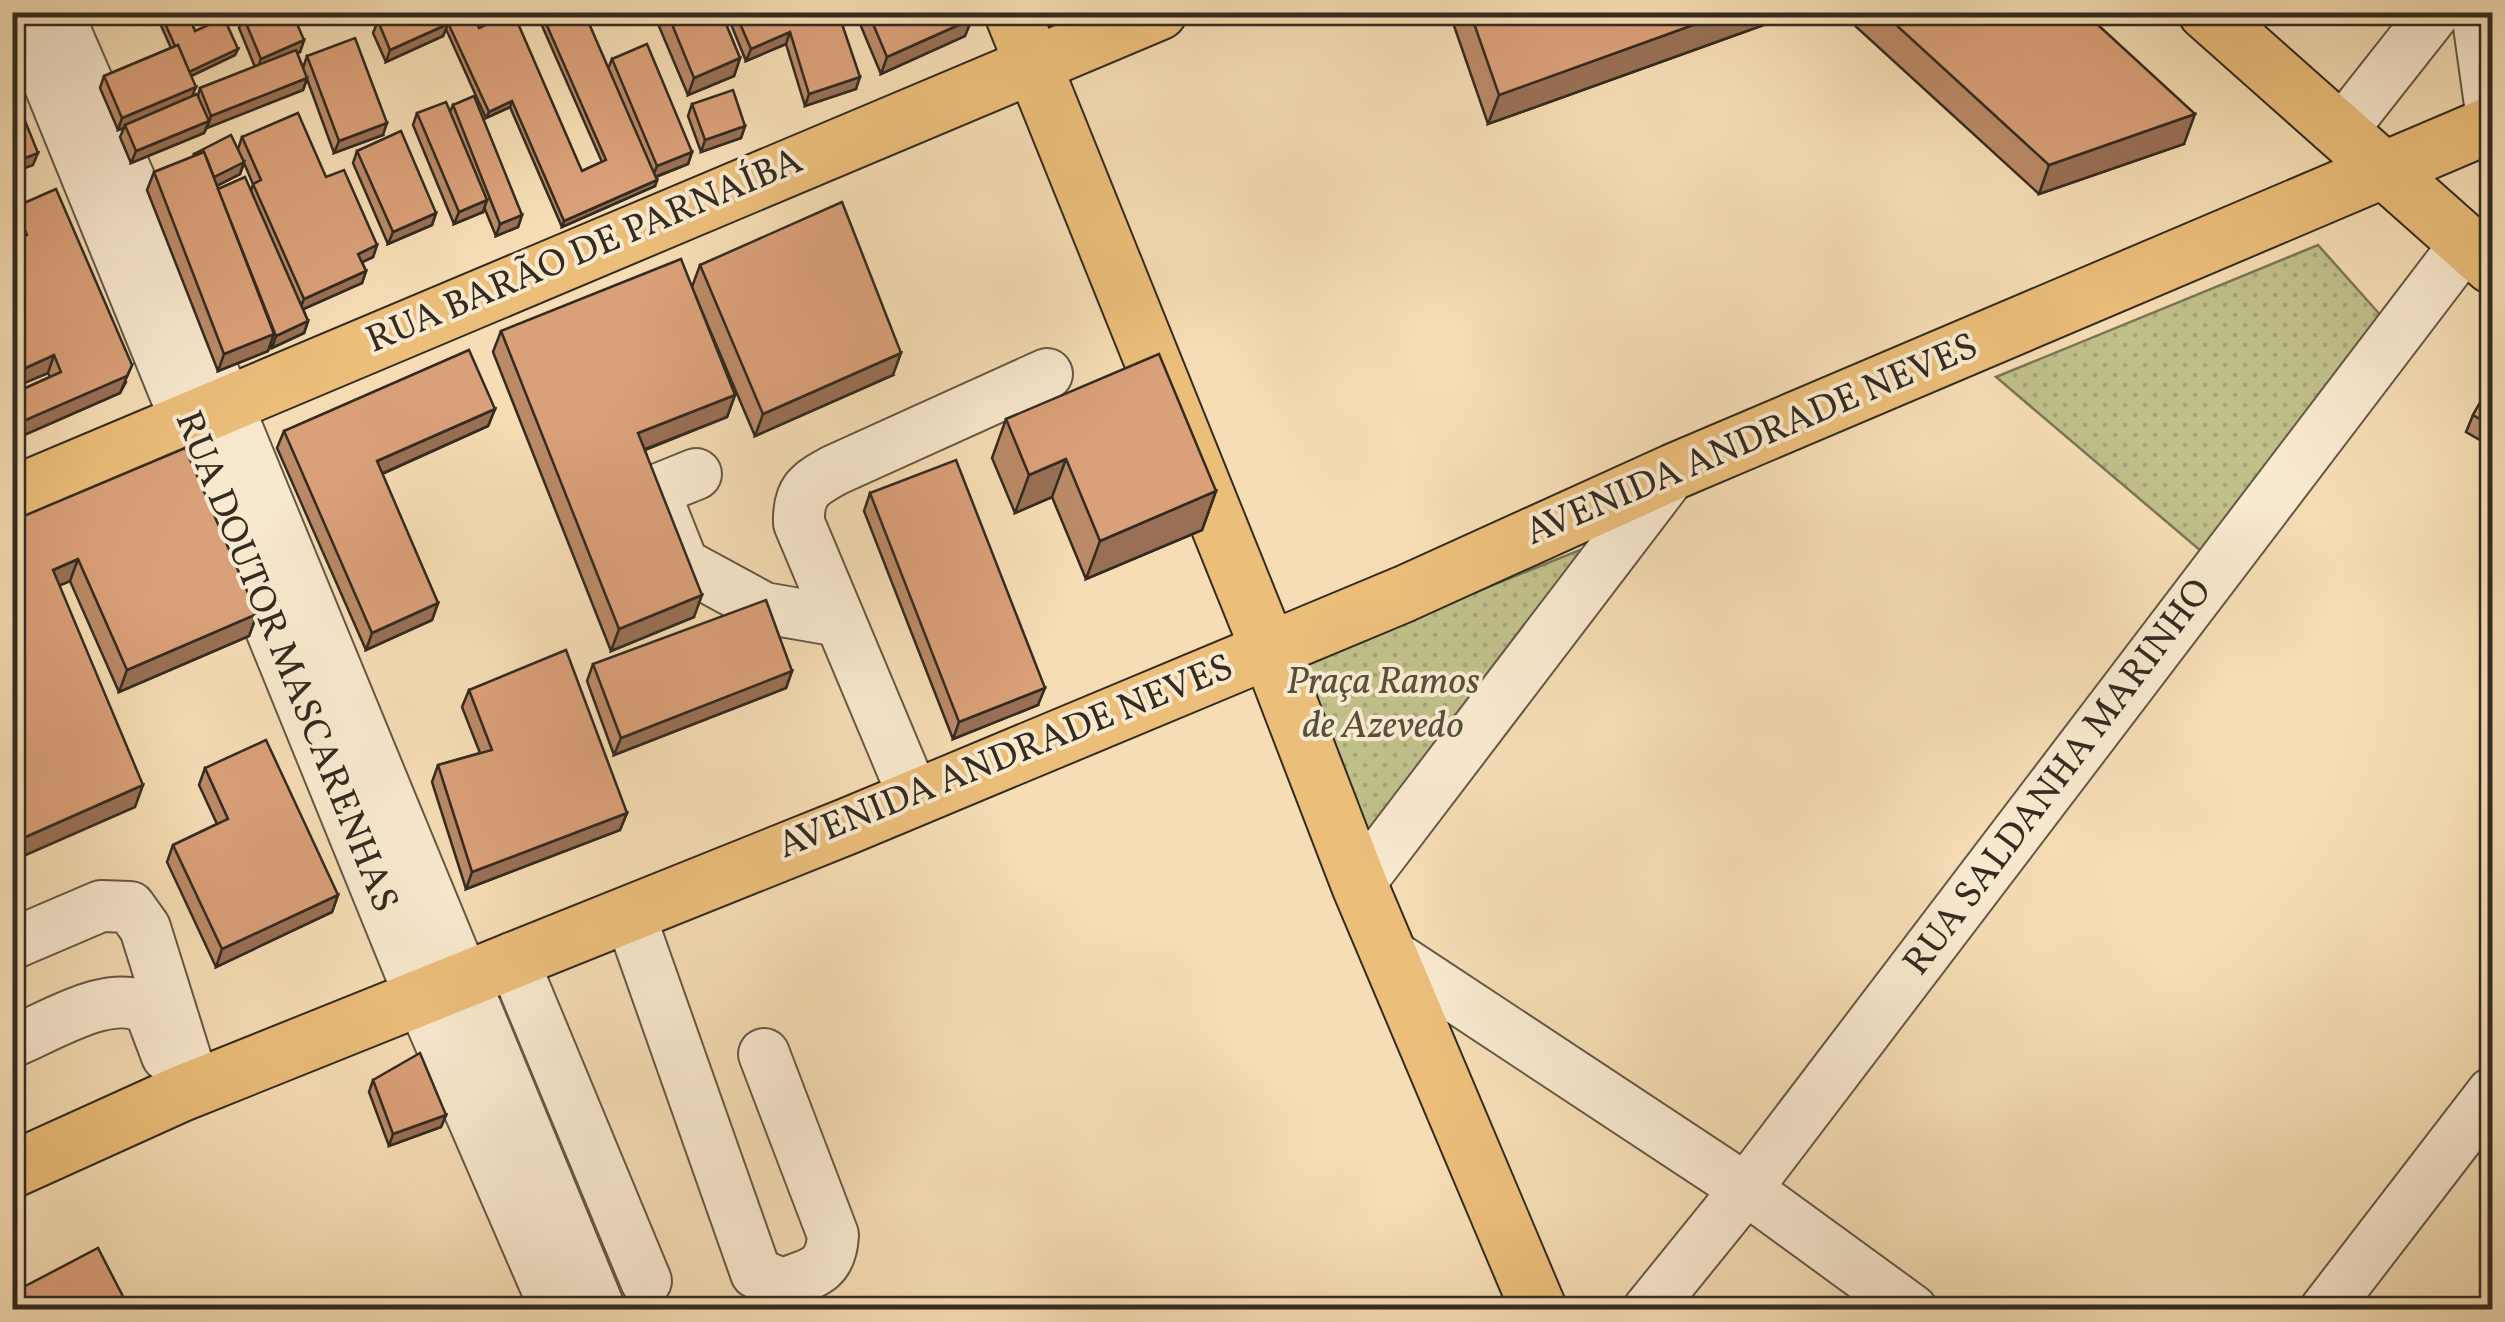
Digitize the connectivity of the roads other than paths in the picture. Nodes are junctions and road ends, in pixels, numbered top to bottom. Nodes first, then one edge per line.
1 (20, 12) edge
2 (57, 12) edge
3 (1012, 12) edge
4 (1159, 12) edge
5 (2206, 12) edge
6 (2435, 12) edge
7 (2477, 12) edge
8 (1032, 62) junction
9 (2492, 122) edge
10 (2342, 130) junction
11 (2387, 170) junction
12 (2479, 254) edge
13 (1048, 374) dead end
14 (207, 412) junction
15 (1672, 472) junction
16 (696, 474) dead end
17 (12, 495) edge
18 (839, 620) junction
19 (1269, 650) junction
20 (914, 796) junction
21 (1358, 884) junction
22 (630, 913) junction
23 (12, 944) edge
24 (1387, 952) junction
25 (512, 958) junction
26 (440, 988) junction
27 (12, 1042) edge
28 (764, 1054) dead end
29 (188, 1091) junction
30 (2492, 1093) edge
31 (12, 1170) edge
32 (1746, 1189) junction
33 (646, 1280) dead end
34 (556, 1310) edge
35 (600, 1310) edge
36 (1539, 1310) edge
37 (1648, 1310) edge
38 (1912, 1310) edge
39 (2325, 1310) edge

1 - 14 street, RUA DOUTOR MASCARENHAS
2 - 14 street
3 - 8 main road
4 - 8 main road, RUA BARÃO DE PARNAÍBA
5 - 10 main road
6 - 10 street
7 - 9 street
8 - 14 main road, RUA BARÃO DE PARNAÍBA
8 - 19 main road
9 - 11 main road, AVENIDA ANDRADE NEVES
10 - 11 main road
11 - 12 main road
11 - 15 main road, AVENIDA ANDRADE NEVES
12 - 32 street, RUA SALDANHA MARINHO
13 - 18 street
14 - 17 main road, RUA BARÃO DE PARNAÍBA
14 - 26 street, RUA DOUTOR MASCARENHAS
15 - 19 main road, AVENIDA ANDRADE NEVES
15 - 21 street
16 - 18 street
18 - 20 street
19 - 20 main road, AVENIDA ANDRADE NEVES
19 - 21 main road
20 - 22 main road, AVENIDA ANDRADE NEVES
21 - 24 main road
22 - 25 main road, AVENIDA ANDRADE NEVES
22 - 28 street
23 - 29 street
24 - 32 street
24 - 36 main road
25 - 26 main road, AVENIDA ANDRADE NEVES
25 - 33 street
26 - 29 main road, AVENIDA ANDRADE NEVES
26 - 34 street, RUA DOUTOR MASCARENHAS
26 - 35 street
27 - 29 street
29 - 31 main road, AVENIDA ANDRADE NEVES
30 - 39 street
32 - 37 street, RUA SALDANHA MARINHO
32 - 38 street

